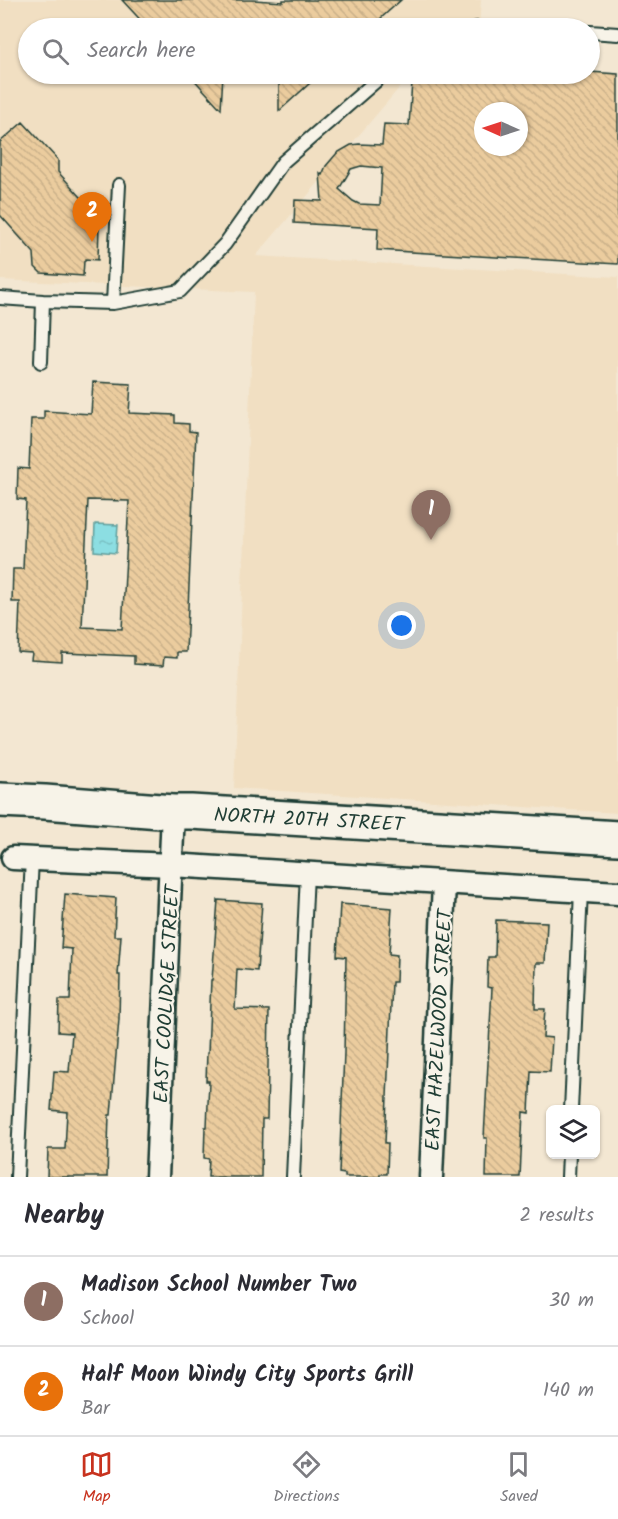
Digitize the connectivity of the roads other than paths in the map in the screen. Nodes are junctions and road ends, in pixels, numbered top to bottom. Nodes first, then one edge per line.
1 (600, 33) edge
2 (618, 34) edge
3 (373, 84) edge
4 (118, 185) dead end
5 (0, 298) edge
6 (43, 301) junction
7 (113, 303) junction
8 (41, 362) dead end
9 (0, 800) edge
10 (174, 812) junction
11 (618, 838) edge
12 (22, 858) joint
13 (171, 865) junction
14 (307, 873) junction
15 (444, 883) junction
16 (581, 891) junction
17 (618, 893) edge
18 (572, 1105) edge
19 (569, 1159) edge
20 (17, 1177) edge
21 (157, 1177) edge
22 (293, 1177) edge
23 (431, 1177) edge
24 (568, 1177) edge

1 - 2 lane
3 - 7 lane
4 - 7 lane
5 - 6 lane
6 - 7 lane
6 - 8 lane
9 - 10 street, NORTH 20TH STREET
10 - 11 street, NORTH 20TH STREET
10 - 13 street, EAST COOLIDGE STREET
12 - 13 street
12 - 20 lane
13 - 14 street
13 - 21 street, EAST COOLIDGE STREET
14 - 15 street
14 - 22 lane
15 - 16 street
15 - 23 street, EAST HAZELWOOD STREET
16 - 17 street
16 - 18 lane
19 - 24 lane

